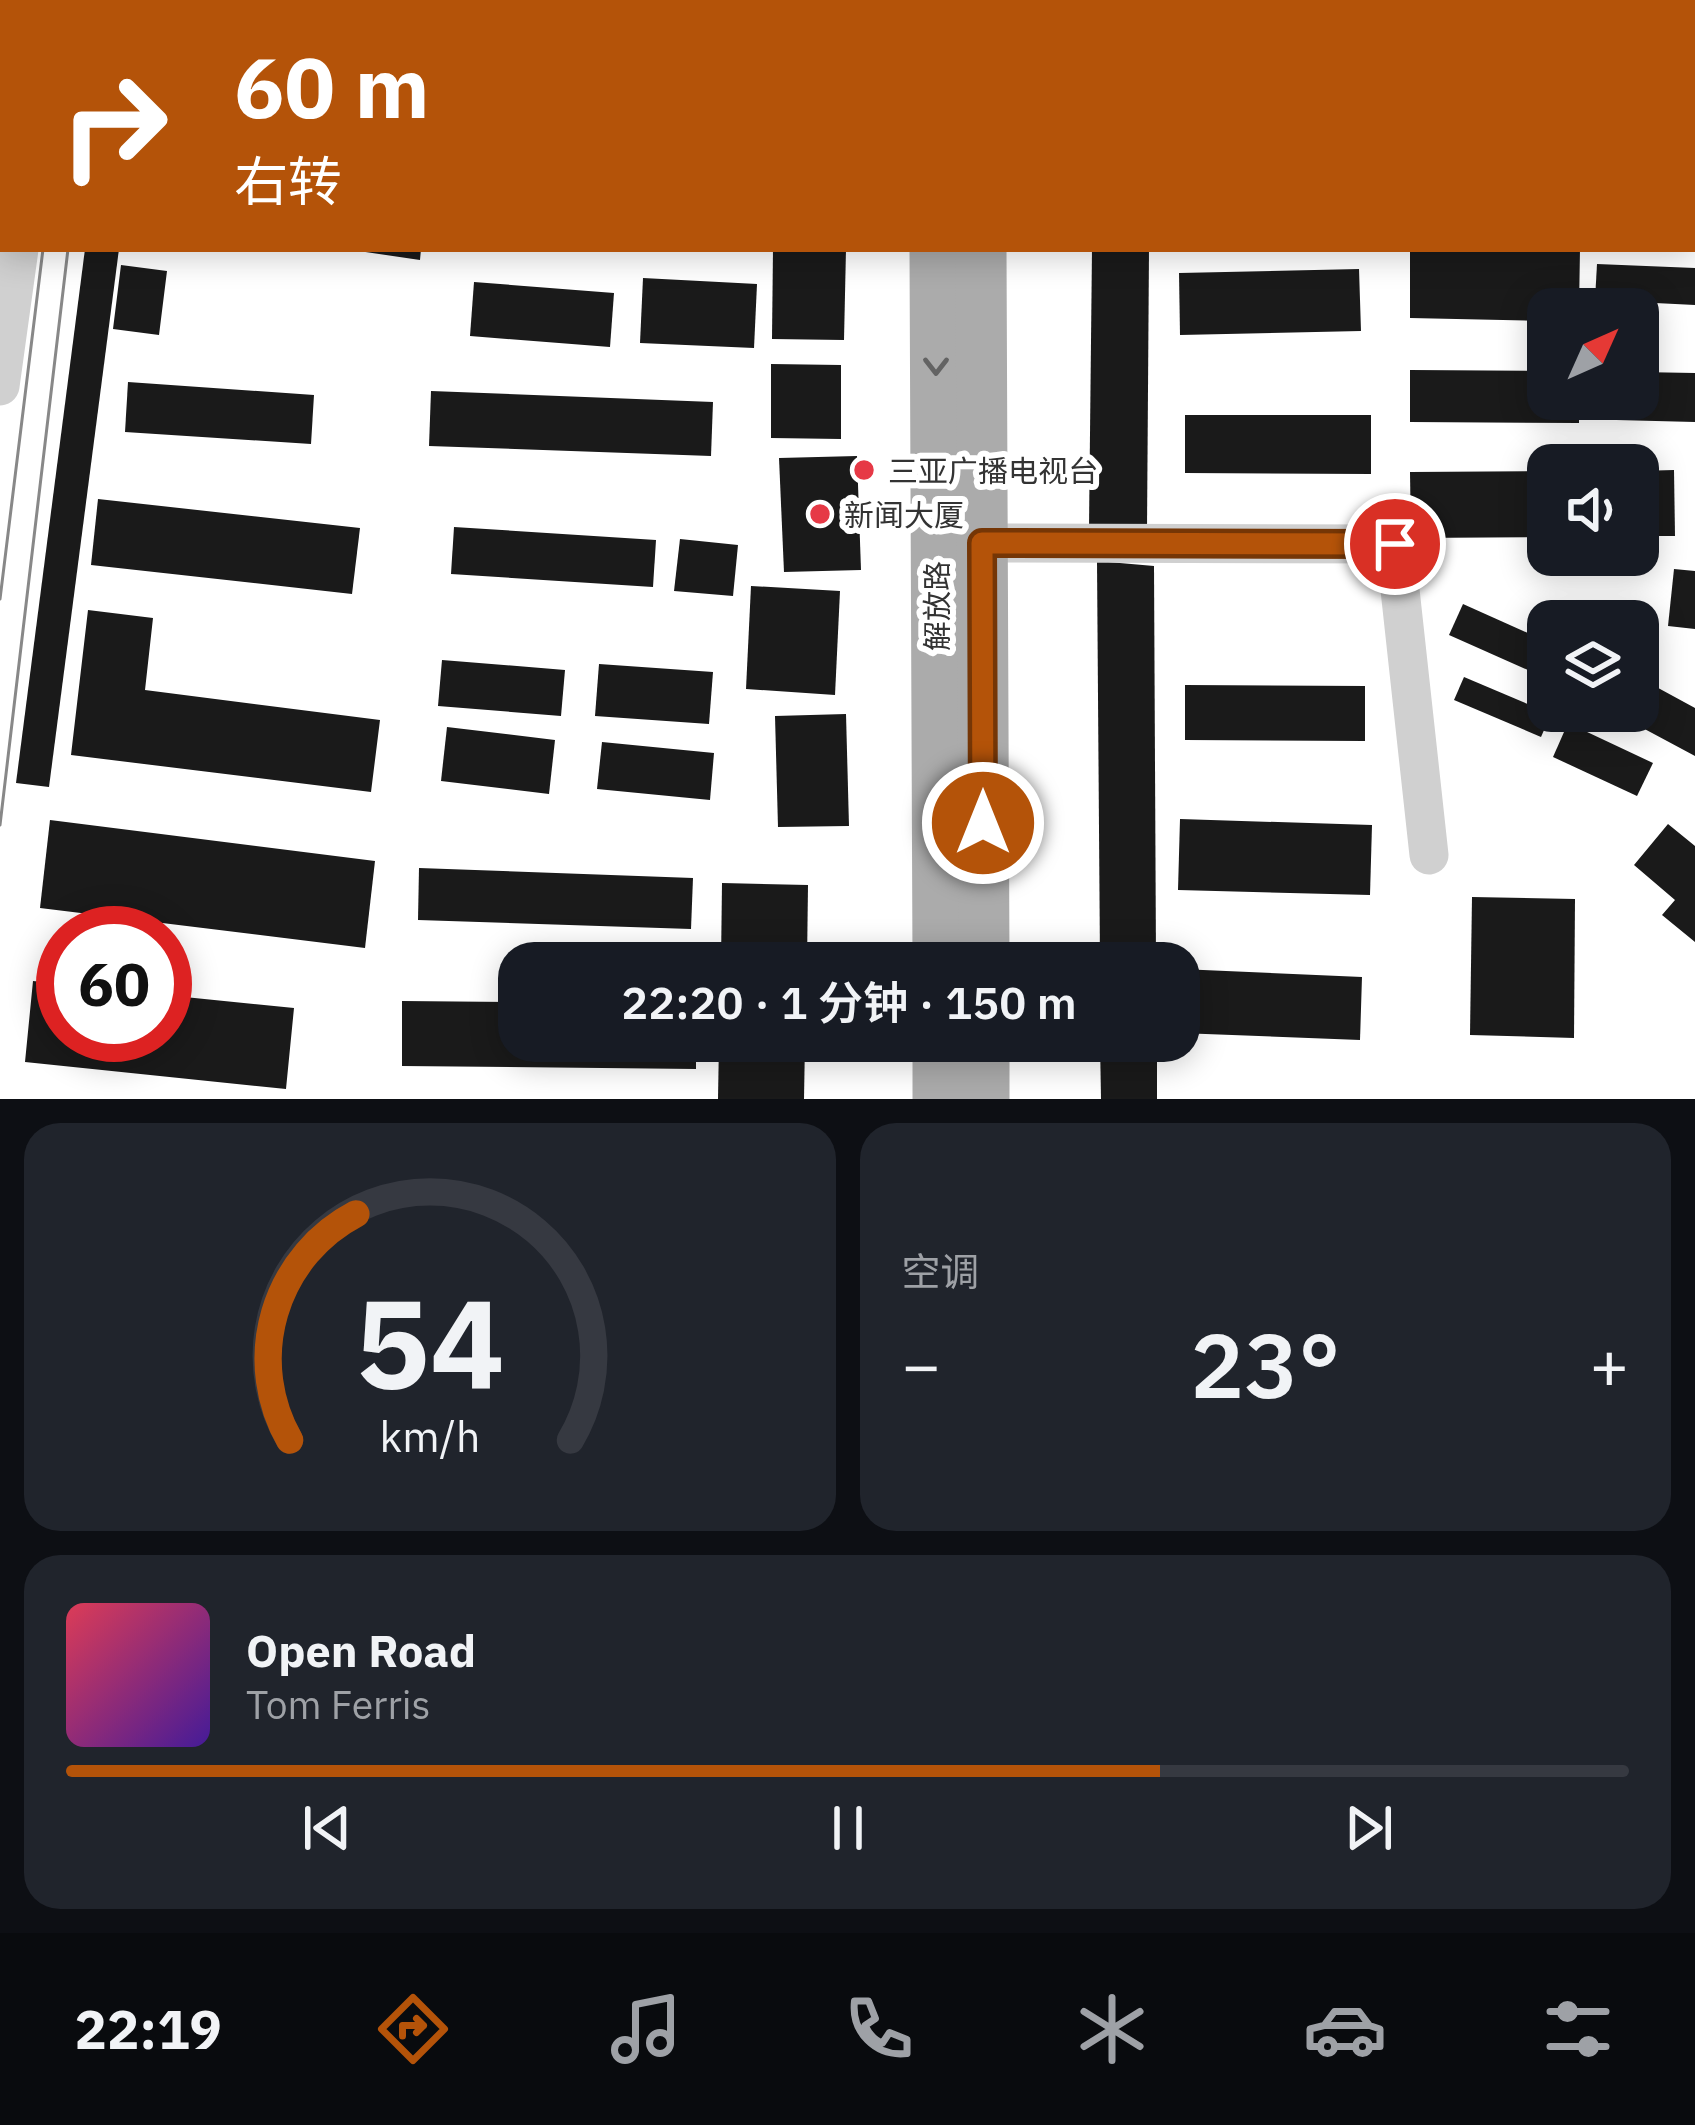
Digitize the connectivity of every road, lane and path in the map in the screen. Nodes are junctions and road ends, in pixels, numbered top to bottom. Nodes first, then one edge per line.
1 (19, 252) edge
2 (935, 252) edge
3 (981, 252) edge
4 (0, 386) edge
5 (982, 543) junction
6 (1430, 855) dead end
7 (938, 942) edge
8 (984, 942) edge
9 (938, 1062) edge
10 (984, 1062) edge
11 (938, 1099) edge
12 (984, 1099) edge

1 - 4 street
2 -> 7 main road, 解放路
3 - 5 main road, 解放路
5 - 6 street
5 - 8 main road, 解放路
9 - 11 main road
10 - 12 main road

